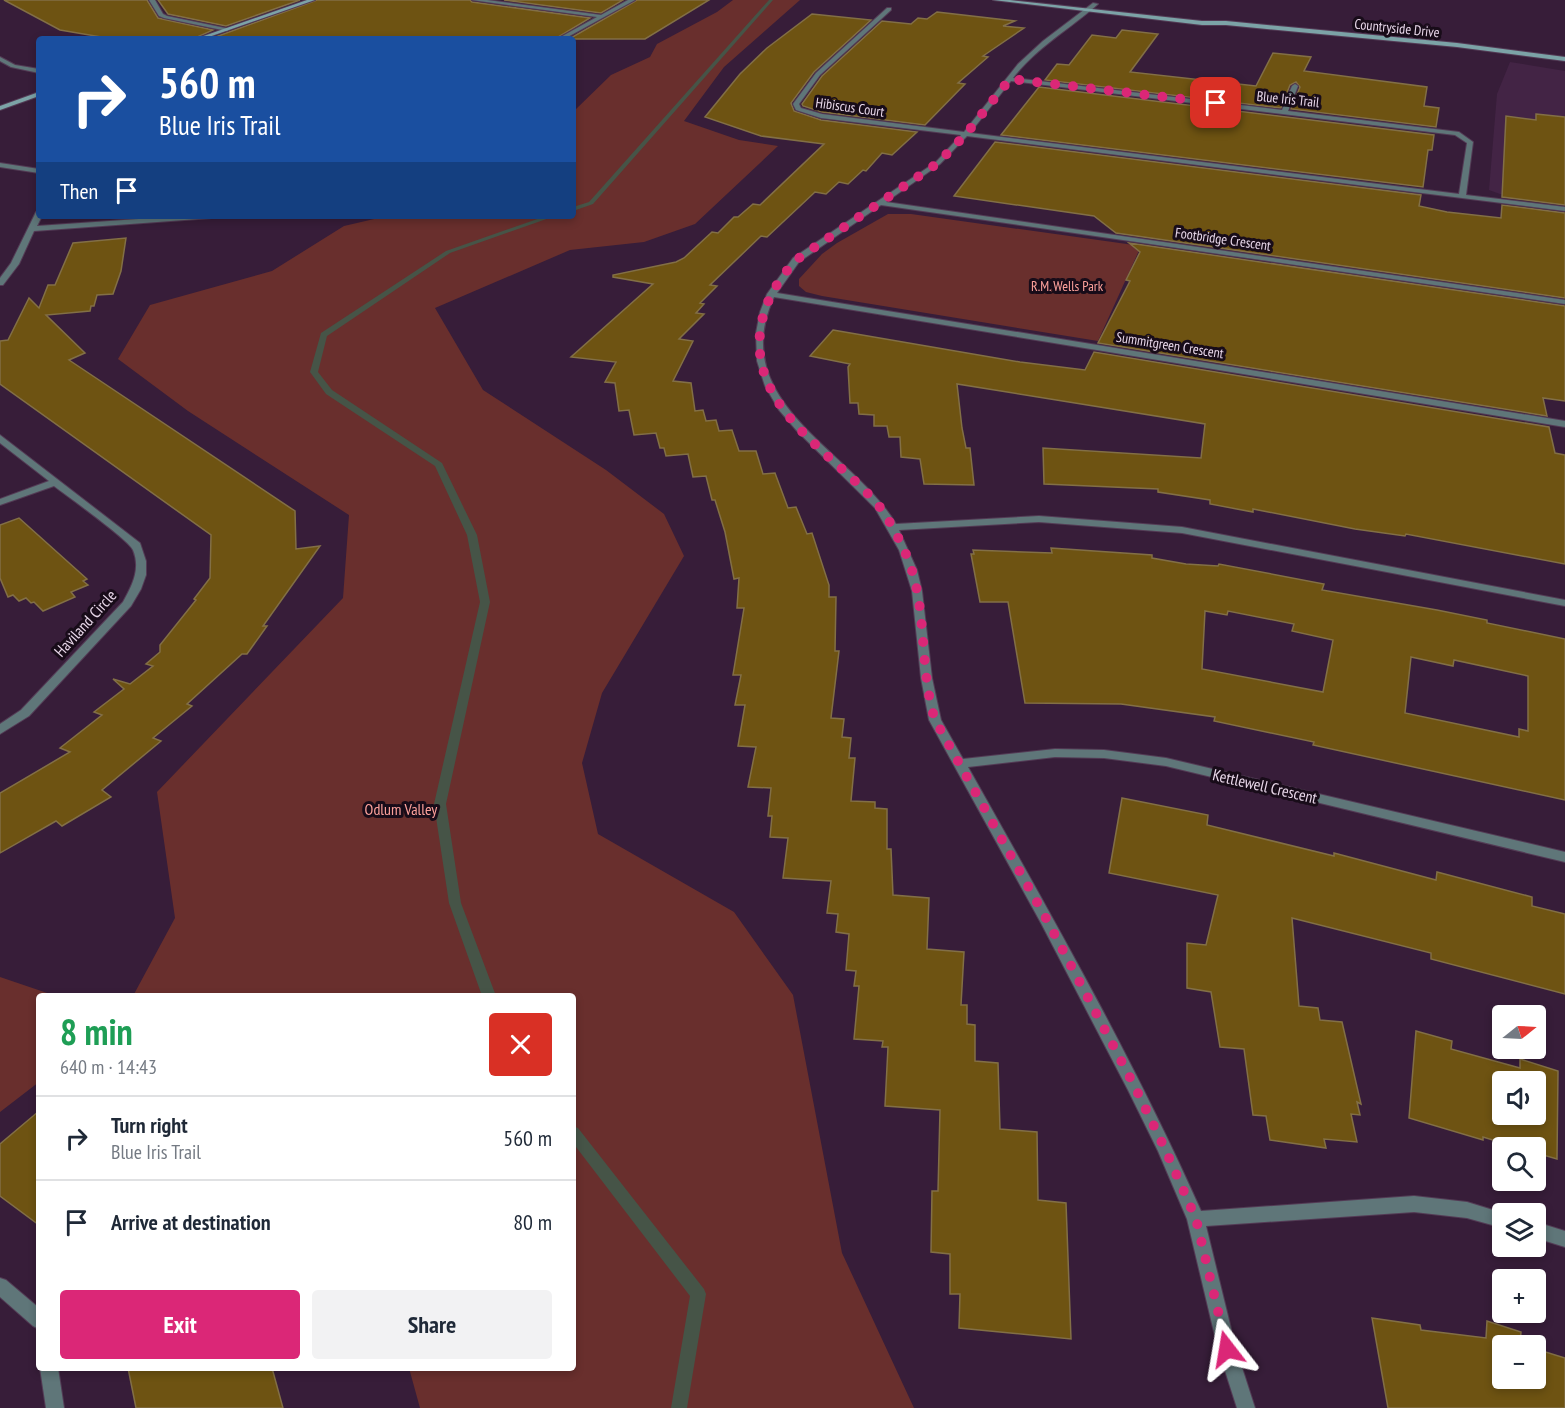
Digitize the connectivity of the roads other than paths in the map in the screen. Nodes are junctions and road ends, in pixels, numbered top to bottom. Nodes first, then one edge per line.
1 (152, 0) edge
2 (312, 0) edge
3 (475, 0) edge
4 (633, 0) edge
5 (996, 0) edge
6 (1057, 0) edge
7 (1095, 4) junction
8 (889, 9) dead end
9 (1087, 11) junction
10 (601, 16) junction
11 (1226, 23) junction
12 (227, 29) junction
13 (207, 36) edge
14 (565, 36) edge
15 (0, 59) edge
16 (1565, 59) edge
17 (36, 70) edge
18 (1010, 79) junction
19 (1295, 86) dead end
20 (36, 95) edge
21 (0, 108) edge
22 (1285, 111) junction
23 (966, 134) junction
24 (0, 165) edge
25 (36, 171) edge
26 (1462, 196) junction
27 (878, 204) junction
28 (1565, 209) edge
29 (37, 219) edge
30 (170, 219) edge
31 (32, 229) junction
32 (0, 283) edge
33 (771, 294) junction
34 (1565, 302) edge
35 (1565, 424) edge
36 (0, 438) edge
37 (55, 482) junction
38 (0, 502) edge
39 (892, 527) junction
40 (1565, 603) edge
41 (0, 730) edge
42 (960, 764) junction
43 (1565, 857) edge
44 (1492, 1217) edge
45 (1196, 1219) junction
46 (1546, 1233) edge
47 (1565, 1239) edge
48 (0, 1286) edge
49 (36, 1317) edge
50 (50, 1371) edge
51 (55, 1408) edge
52 (1246, 1408) edge

1 - 12 street
2 - 12 main road
3 - 10 street
4 - 10 street
5 - 9 main road, Countryside Drive
6 - 7 main road, Countryside Drive
7 - 9 street
7 - 11 main road, Countryside Drive
8 - 23 street, Hibiscus Court
9 - 11 main road, Countryside Drive
9 - 18 street
10 - 14 street
11 - 16 main road, Countryside Drive
12 - 13 main road
15 - 17 street
18 - 22 street, Blue Iris Trail
18 - 23 street
19 - 22 street
20 - 21 main road
22 - 26 street, Blue Iris Trail
23 - 26 street
23 - 27 street
24 - 25 street
26 - 28 street
27 - 33 street
27 - 34 street, Footbridge Crescent
29 - 31 street
30 - 31 street
31 - 32 street
33 - 35 street, Summitgreen Crescent
33 - 39 street
36 - 37 street, Haviland Circle
37 - 38 street
37 - 41 street, Haviland Circle
39 - 40 street
39 - 42 street
42 - 43 street, Kettlewell Crescent
42 - 45 street
44 - 45 street
45 - 52 street
46 - 47 street
48 - 49 street
50 - 51 street

